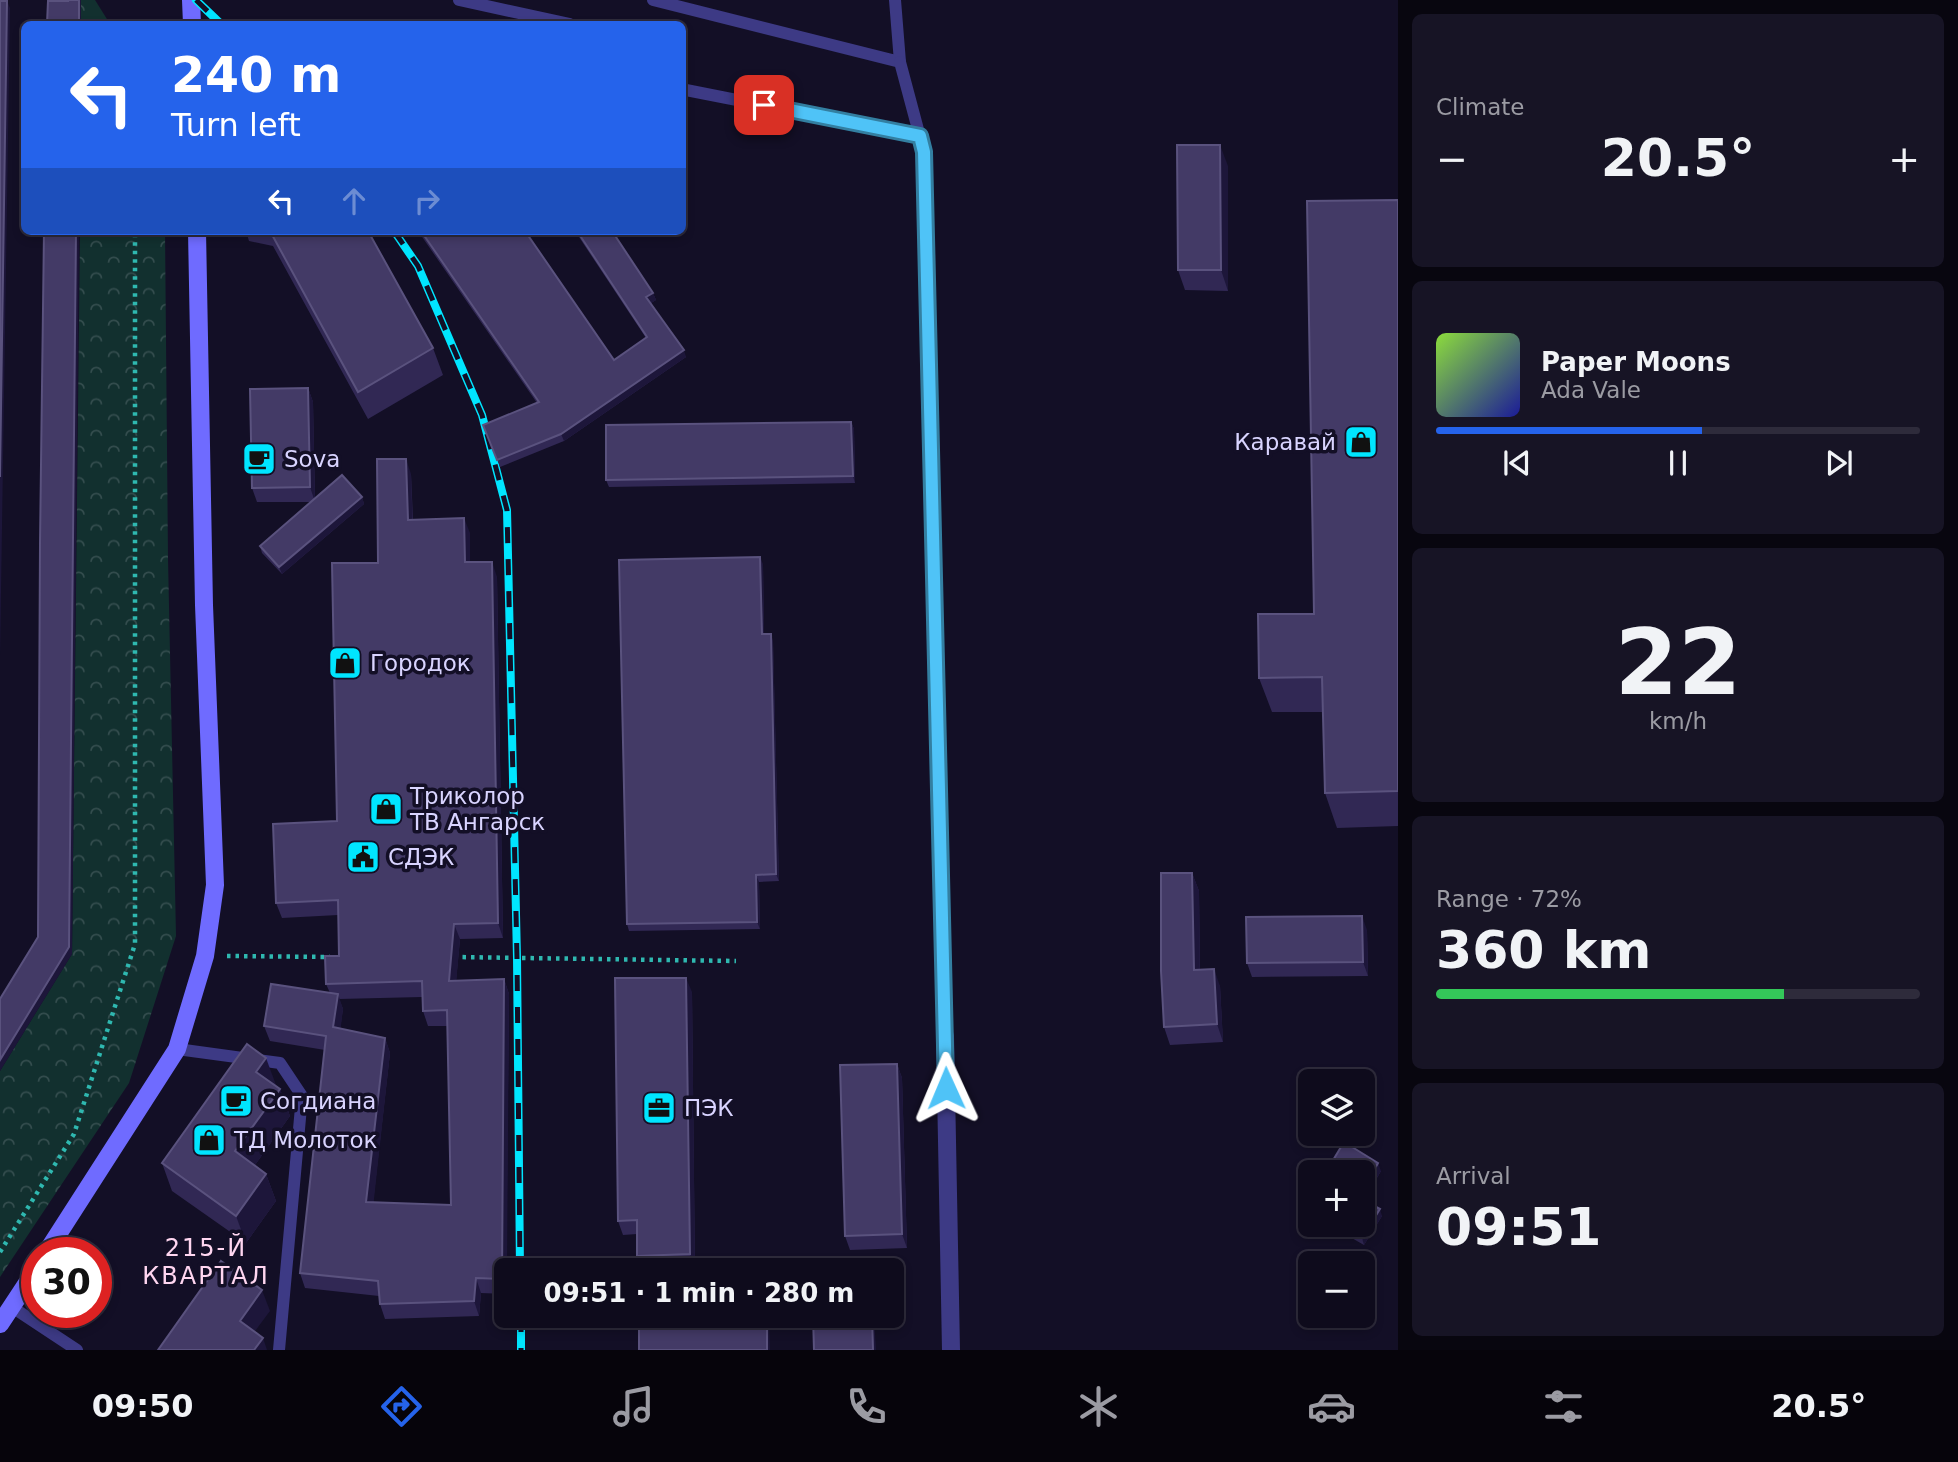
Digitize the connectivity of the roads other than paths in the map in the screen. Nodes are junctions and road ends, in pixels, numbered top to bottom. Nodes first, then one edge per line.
1 (191, 0) edge
2 (459, 0) edge
3 (653, 0) edge
4 (895, 0) edge
5 (705, 6) edge
6 (192, 21) edge
7 (556, 21) edge
8 (900, 62) junction
9 (686, 90) edge
10 (920, 136) junction
11 (197, 235) edge
12 (945, 1036) joint
13 (177, 1049) junction
14 (56, 1237) edge
15 (21, 1293) edge
16 (12, 1307) junction
17 (0, 1324) edge
18 (77, 1350) edge
19 (279, 1350) edge
20 (951, 1350) edge

1 - 6 street
2 - 7 lane
3 - 5 lane
4 - 8 lane
5 - 8 lane
8 - 10 lane
9 - 10 lane
10 - 12 lane
11 - 13 street
12 - 20 street
13 - 14 street
13 - 19 lane
15 - 16 street
16 - 17 street
16 - 18 lane

